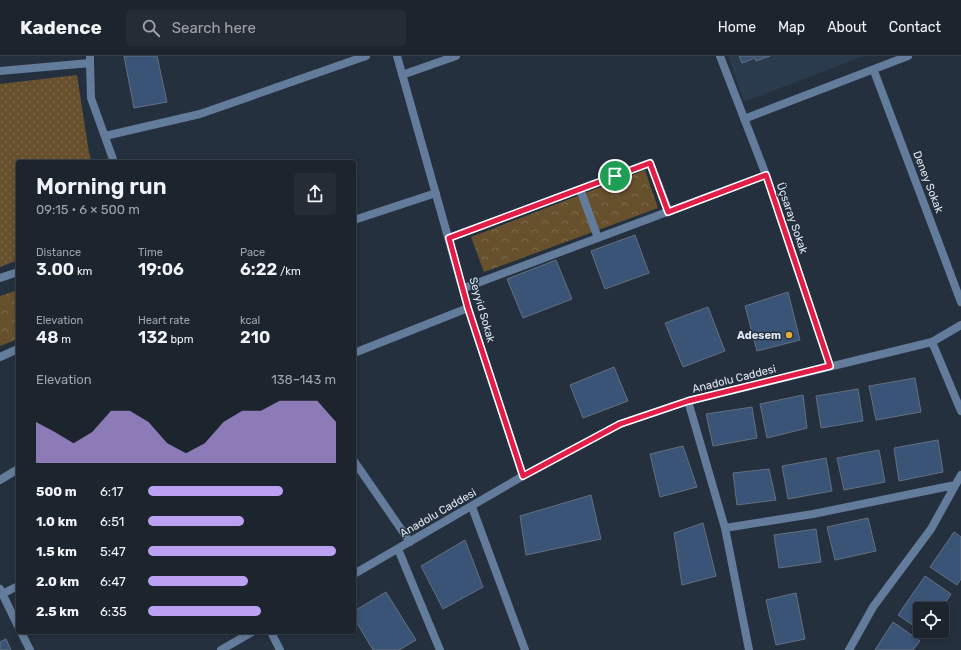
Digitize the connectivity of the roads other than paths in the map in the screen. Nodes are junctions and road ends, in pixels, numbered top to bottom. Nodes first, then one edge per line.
1 (366, 56) edge
2 (397, 56) edge
3 (456, 56) edge
4 (720, 56) edge
5 (908, 56) edge
6 (90, 59) edge
7 (0, 71) edge
8 (874, 71) junction
9 (402, 75) junction
10 (744, 119) junction
11 (105, 136) junction
12 (113, 160) edge
13 (766, 175) junction
14 (580, 189) junction
15 (436, 193) junction
16 (668, 212) junction
17 (356, 219) edge
18 (449, 238) junction
19 (598, 238) junction
20 (16, 273) edge
21 (0, 278) edge
22 (464, 288) junction
23 (961, 302) edge
24 (468, 308) junction
25 (961, 325) edge
26 (932, 342) junction
27 (16, 350) edge
28 (356, 352) edge
29 (0, 357) edge
30 (830, 366) junction
31 (688, 401) junction
32 (961, 411) edge
33 (356, 464) edge
34 (16, 470) edge
35 (961, 475) edge
36 (523, 476) junction
37 (0, 480) edge
38 (955, 485) junction
39 (472, 507) junction
40 (724, 528) junction
41 (410, 542) junction
42 (398, 549) junction
43 (356, 573) edge
44 (16, 587) edge
45 (1, 591) edge
46 (16, 622) edge
47 (22, 634) edge
48 (249, 634) edge
49 (272, 634) edge
50 (30, 650) edge
51 (221, 650) edge
52 (280, 650) edge
53 (440, 650) edge
54 (525, 650) edge
55 (749, 650) edge
56 (849, 650) edge

1 - 11 street
2 - 9 street, Seyyid Sokak
3 - 9 street
4 - 10 street, Üçsaray Sokak
5 - 8 street
6 - 7 street
6 - 11 street
8 - 10 street
8 - 23 street, Deney Sokak
9 - 15 street, Seyyid Sokak
10 - 13 street, Üçsaray Sokak
11 - 12 street
13 - 16 street
13 - 30 street, Üçsaray Sokak
14 - 16 street
14 - 18 street
14 - 19 street
15 - 17 street
15 - 18 street, Seyyid Sokak
16 - 19 street
18 - 22 street, Seyyid Sokak
19 - 22 street
20 - 21 street
22 - 24 street, Seyyid Sokak
24 - 28 street
24 - 36 street, Seyyid Sokak
25 - 26 street, Anadolu Caddesi
26 - 30 street, Anadolu Caddesi
26 - 32 street
27 - 29 street
30 - 31 street, Anadolu Caddesi
31 - 36 street, Anadolu Caddesi
31 - 40 street
33 - 41 street
34 - 37 street
35 - 38 street
36 - 39 street, Anadolu Caddesi
38 - 40 street
38 - 56 street
39 - 41 street, Anadolu Caddesi
39 - 54 street
40 - 55 street
41 - 42 street, Anadolu Caddesi
42 - 43 street, Anadolu Caddesi
42 - 53 street
44 - 45 street
45 - 46 street
47 - 50 street
48 - 51 street
49 - 52 street

